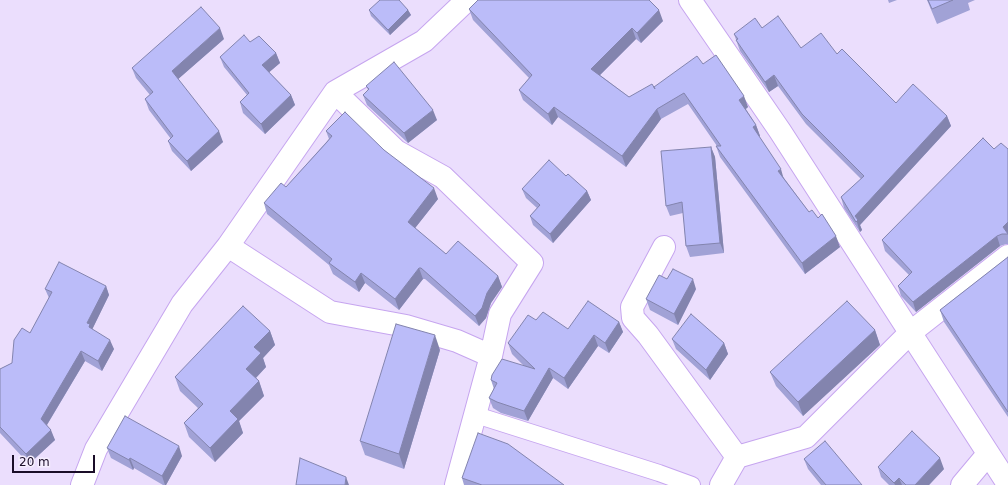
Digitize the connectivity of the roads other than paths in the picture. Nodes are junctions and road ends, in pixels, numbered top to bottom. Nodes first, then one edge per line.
1 (467, 0) edge
2 (690, 0) edge
3 (335, 92) junction
4 (228, 246) junction
5 (664, 247) dead end
6 (1008, 256) edge
7 (911, 332) junction
8 (491, 356) junction
9 (476, 415) junction
10 (988, 454) junction
11 (737, 457) junction
12 (1008, 484) edge
13 (82, 485) edge
14 (456, 485) edge
15 (692, 485) edge
16 (721, 485) edge
17 (962, 485) edge

1 - 3 street
2 - 7 street
3 - 4 street
3 - 8 street
4 - 8 street
4 - 13 street
5 - 11 street
6 - 7 street
7 - 10 street
7 - 11 street
8 - 9 street
9 - 14 street
9 - 15 lane
10 - 12 street
10 - 17 street
11 - 16 street

